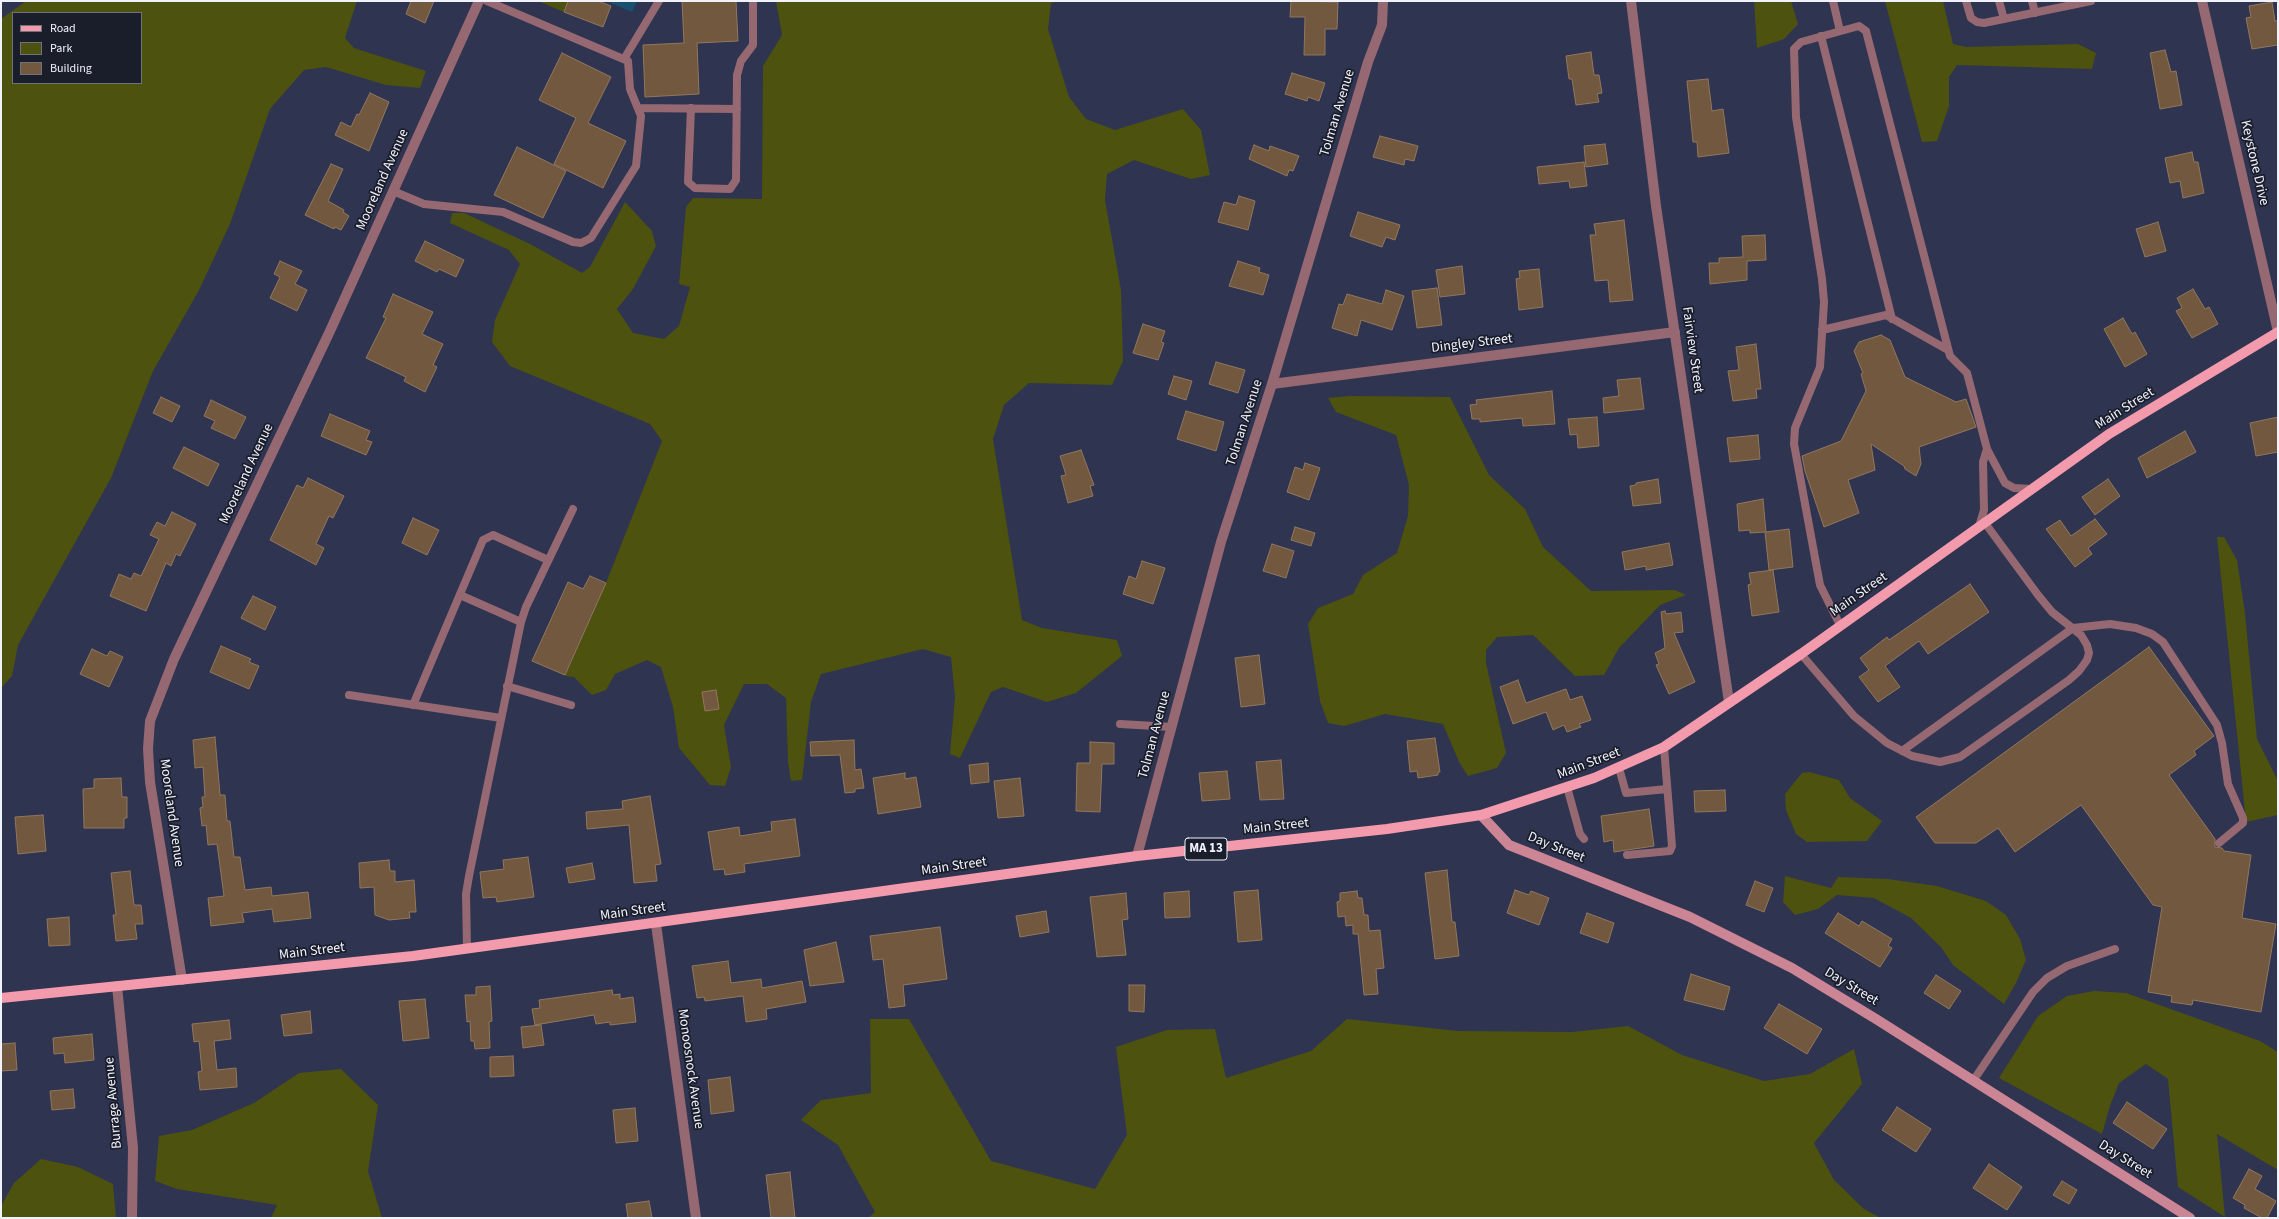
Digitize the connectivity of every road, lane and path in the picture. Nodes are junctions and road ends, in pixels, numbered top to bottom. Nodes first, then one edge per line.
1 (479, 1) edge
2 (487, 1) edge
3 (659, 1) edge
4 (753, 1) edge
5 (1383, 1) edge
6 (1631, 1) edge
7 (1833, 1) edge
8 (1966, 1) edge
9 (1999, 1) edge
10 (2032, 1) edge
11 (2091, 1) edge
12 (2202, 1) edge
13 (2035, 13) junction
14 (2004, 19) junction
15 (1840, 31) junction
16 (1821, 36) junction
17 (624, 59) junction
18 (638, 108) junction
19 (691, 108) junction
20 (737, 109) junction
21 (393, 191) junction
22 (1892, 319) junction
23 (1822, 330) junction
24 (1675, 332) junction
25 (2278, 332) edge
26 (1948, 350) junction
27 (1272, 384) junction
28 (1987, 449) junction
29 (2034, 489) junction
30 (573, 509) dead end
31 (1982, 525) junction
32 (548, 560) junction
33 (460, 595) junction
34 (520, 622) junction
35 (1840, 625) junction
36 (2074, 628) junction
37 (1801, 654) junction
38 (507, 686) junction
39 (350, 695) dead end
40 (1730, 702) junction
41 (413, 705) junction
42 (571, 705) dead end
43 (501, 718) junction
44 (1120, 724) dead end
45 (1172, 727) junction
46 (1664, 747) junction
47 (1902, 751) junction
48 (1619, 768) junction
49 (1567, 787) junction
50 (1667, 789) junction
51 (1481, 815) junction
52 (1584, 839) dead end
53 (2219, 843) dead end
54 (1626, 855) dead end
55 (1137, 856) junction
56 (656, 924) junction
57 (467, 948) junction
58 (2115, 949) dead end
59 (182, 980) junction
60 (117, 986) junction
61 (1, 998) edge
62 (1973, 1081) junction
63 (132, 1218) edge
64 (696, 1218) edge
65 (2190, 1218) edge

1 - 21 street, Mooreland Avenue
2 - 17 lane
3 - 17 lane
4 - 20 lane
5 - 27 street, Tolman Avenue
6 - 24 street, Fairview Street
7 - 15 lane
8 - 14 lane
9 - 14 lane
10 - 13 lane
11 - 13 lane
12 - 25 street, Keystone Drive
13 - 14 lane
15 - 16 lane
15 - 26 lane
16 - 22 lane
16 - 23 lane
17 - 18 lane
18 - 19 lane
18 - 21 lane
19 - 20 lane
19 - 20 lane
21 - 59 street, Mooreland Avenue
22 - 23 lane
22 - 26 lane
23 - 35 lane
24 - 27 street, Dingley Street
24 - 40 street, Fairview Street
25 - 29 main road, Main Street / MA 13
26 - 28 lane
27 - 45 street, Tolman Avenue
28 - 29 lane
28 - 31 lane
29 - 31 main road, Main Street / MA 13
30 - 32 lane
31 - 35 main road, Main Street / MA 13
31 - 36 lane
32 - 33 lane
32 - 34 lane
33 - 34 lane
33 - 41 lane
34 - 38 lane
35 - 37 main road, Main Street / MA 13
36 - 47 lane
36 - 47 lane
36 - 53 lane
37 - 40 main road, Main Street / MA 13
37 - 47 lane
38 - 42 lane
38 - 43 lane
39 - 41 lane
40 - 46 main road, Main Street / MA 13
41 - 43 lane
43 - 57 lane
44 - 45 lane
45 - 55 street, Tolman Avenue
46 - 48 main road, Main Street / MA 13
46 - 50 lane
48 - 49 main road, Main Street / MA 13
48 - 50 lane
49 - 51 main road, Main Street / MA 13
49 - 52 lane
50 - 54 lane
51 - 55 main road, Main Street / MA 13
51 - 62 main road, Day Street
55 - 56 main road, Main Street / MA 13
56 - 57 main road, Main Street / MA 13
56 - 64 street, Monoosnock Avenue
57 - 59 main road, Main Street / MA 13
58 - 62 lane
59 - 60 main road, Main Street / MA 13
60 - 61 main road, Main Street / MA 13
60 - 63 street, Burrage Avenue
62 - 65 main road, Day Street

